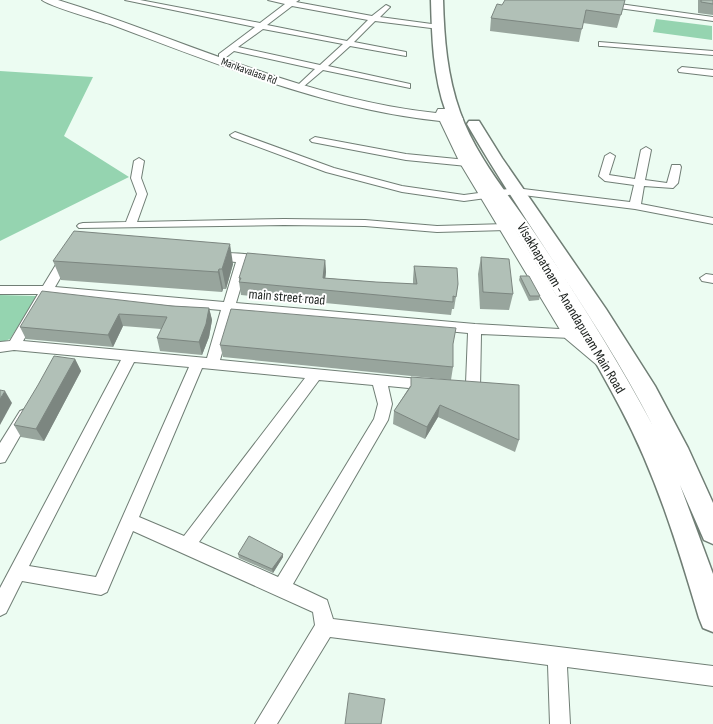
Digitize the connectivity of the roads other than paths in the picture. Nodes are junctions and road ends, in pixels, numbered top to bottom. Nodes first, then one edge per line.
1 (47, 0) edge
2 (66, 0) edge
3 (129, 0) edge
4 (272, 0) edge
5 (438, 0) edge
6 (449, 0) edge
7 (575, 0) edge
8 (292, 2) edge
9 (608, 2) edge
10 (386, 7) dead end
11 (108, 16) junction
12 (374, 19) junction
13 (713, 19) edge
14 (261, 26) junction
15 (439, 27) junction
16 (349, 43) junction
17 (602, 44) dead end
18 (232, 48) junction
19 (713, 53) edge
20 (403, 54) dead end
21 (222, 56) junction
22 (321, 68) junction
23 (682, 70) dead end
24 (713, 73) edge
25 (303, 84) junction
26 (407, 86) dead end
27 (450, 116) junction
28 (235, 135) dead end
29 (315, 140) dead end
30 (646, 150) dead end
31 (610, 156) dead end
32 (139, 161) dead end
33 (467, 163) junction
34 (676, 167) dead end
35 (639, 182) junction
36 (500, 192) junction
37 (635, 206) junction
38 (713, 221) edge
39 (83, 226) dead end
40 (130, 226) junction
41 (506, 227) junction
42 (75, 244) edge
43 (204, 255) edge
44 (243, 258) junction
45 (271, 261) edge
46 (0, 290) edge
47 (46, 290) junction
48 (229, 307) junction
49 (475, 329) junction
50 (571, 333) junction
51 (7, 346) edge
52 (63, 349) junction
53 (130, 356) junction
54 (604, 360) junction
55 (205, 363) junction
56 (54, 366) edge
57 (316, 374) junction
58 (379, 380) junction
59 (34, 399) edge
60 (0, 457) edge
61 (129, 521) junction
62 (713, 532) edge
63 (186, 545) junction
64 (17, 572) junction
65 (281, 588) junction
66 (0, 608) edge
67 (713, 618) edge
68 (325, 627) junction
69 (557, 658) junction
70 (713, 676) edge
71 (265, 724) edge
72 (560, 724) edge

1 - 11 street, Marikavalasa Rd
2 - 11 street, Marikavalasa Rd
3 - 14 street
4 - 8 street
5 - 15 main road, Visakhapatnam - Anandapuram Main Road
6 - 36 main road, Visakhapatnam - Anandapuram Main Road
7 - 9 street
8 - 12 street
8 - 14 street
9 - 13 street
10 - 12 street
11 - 21 street, Marikavalasa Rd
11 - 27 street, Marikavalasa Rd
12 - 15 street
12 - 16 street
14 - 16 street
14 - 18 street
15 - 27 main road, Visakhapatnam - Anandapuram Main Road
16 - 20 street
16 - 22 street
17 - 19 street
18 - 21 street
18 - 22 street
21 - 25 street, Marikavalasa Rd
22 - 25 street
22 - 26 street
23 - 24 street
25 - 27 street, Marikavalasa Rd
27 - 33 street
27 - 36 main road, Visakhapatnam - Anandapuram Main Road
28 - 36 street
29 - 33 street
30 - 35 street
31 - 35 street
32 - 40 street
33 - 36 street
34 - 35 street
35 - 37 street
36 - 37 street
36 - 41 street
36 - 54 main road, Visakhapatnam - Anandapuram Main Road
36 - 62 main road, Visakhapatnam - Anandapuram Main Road
37 - 38 street
39 - 40 street
40 - 41 street
41 - 50 street
42 - 47 street
43 - 44 street
44 - 45 street
44 - 48 street
46 - 47 street, main street road
47 - 48 street, main street road
47 - 51 street
48 - 49 street, main street road
48 - 55 street
49 - 50 street, main street road
49 - 58 street
50 - 54 street
51 - 52 street
52 - 53 street
52 - 56 street
53 - 55 street
53 - 64 street
54 - 67 main road, Visakhapatnam - Anandapuram Main Road
55 - 57 street
55 - 61 street
57 - 58 street
57 - 63 street
58 - 65 street
59 - 60 street
61 - 63 street
61 - 64 street
63 - 65 street
64 - 66 street
65 - 68 street
68 - 69 street
68 - 71 street
69 - 70 street
69 - 72 street

